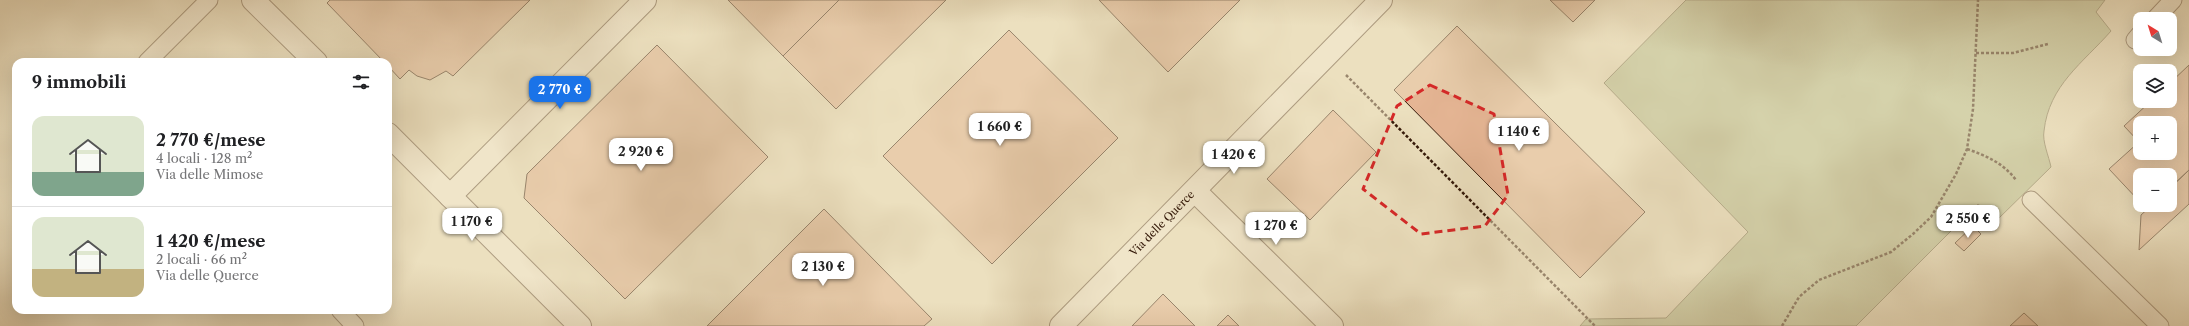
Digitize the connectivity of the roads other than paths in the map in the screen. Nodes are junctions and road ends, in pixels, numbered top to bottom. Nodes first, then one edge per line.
1 (209, 0) edge
2 (253, 0) edge
3 (645, 0) edge
4 (1381, 0) edge
5 (2173, 0) edge
6 (2162, 12) edge
7 (152, 58) edge
8 (312, 58) edge
9 (392, 138) edge
10 (1195, 191) junction
11 (450, 196) junction
12 (2031, 200) road end
13 (344, 314) edge
14 (355, 326) edge
15 (580, 326) edge
16 (1061, 326) edge
17 (1332, 326) edge
18 (2160, 326) edge

1 - 7 lane
2 - 8 street
3 - 11 street
4 - 10 street, Via delle Querce
5 - 6 lane
9 - 11 street
10 - 16 street, Via delle Querce
10 - 17 street
11 - 15 street
12 - 18 lane
13 - 14 lane

